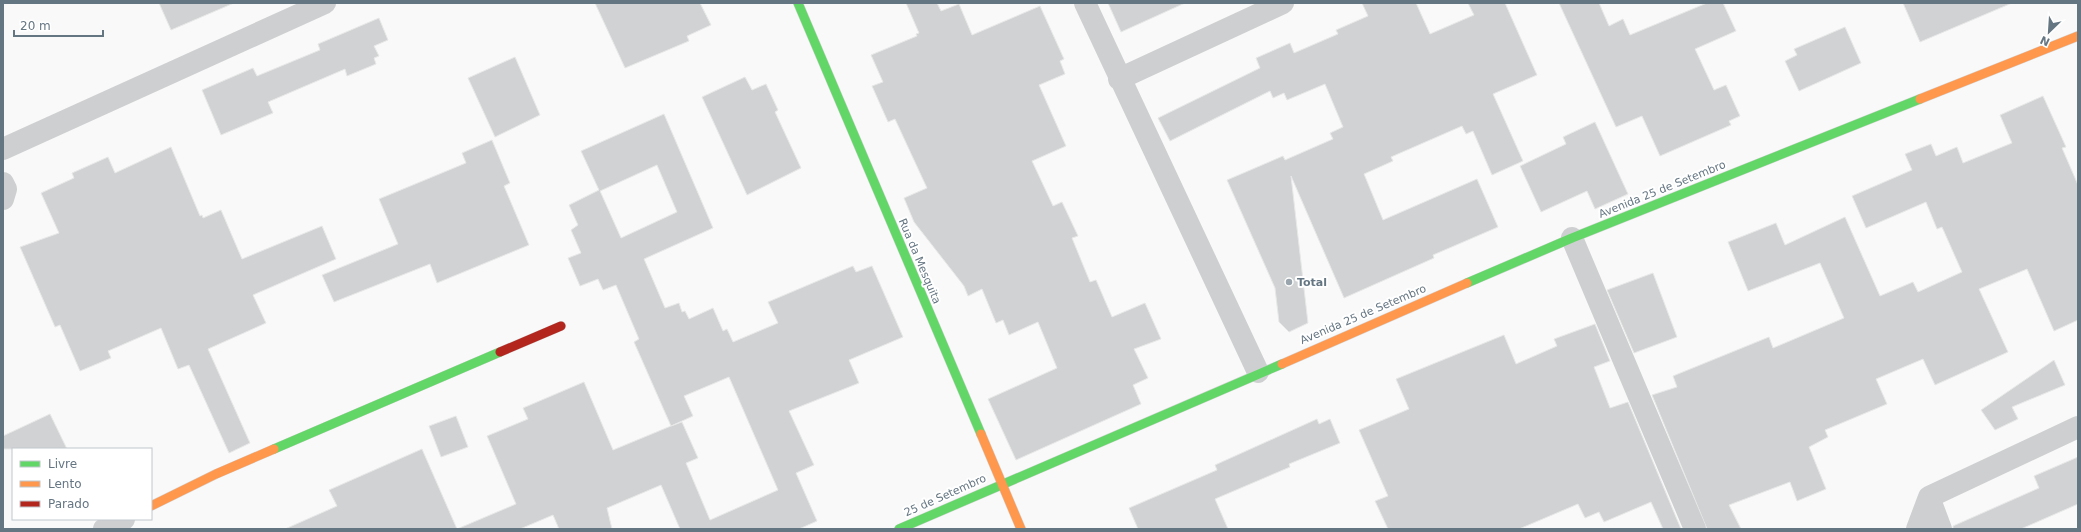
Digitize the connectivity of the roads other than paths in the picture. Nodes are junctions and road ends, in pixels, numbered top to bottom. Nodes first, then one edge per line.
1 (325, 3) edge
2 (798, 3) edge
3 (1085, 3) edge
4 (1283, 3) edge
5 (2078, 36) edge
6 (1119, 79) junction
7 (3, 148) edge
8 (3, 183) edge
9 (3, 199) edge
10 (1572, 238) junction
11 (561, 326) dead end
12 (1258, 372) junction
13 (2078, 427) edge
14 (1002, 483) junction
15 (1930, 496) junction
16 (152, 506) edge
17 (122, 520) edge
18 (104, 529) edge
19 (899, 529) edge
20 (1021, 529) edge
21 (1695, 529) edge
22 (1917, 529) edge
23 (1941, 529) edge

1 - 7 street
2 - 14 street, Rua da Mesquita
3 - 6 street
4 - 6 street
5 - 10 street, Avenida 25 de Setembro
6 - 12 street
8 - 9 street
10 - 12 street, Avenida 25 de Setembro
10 - 21 street
11 - 16 street
12 - 14 street, Avenida 25 de Setembro
13 - 15 street
14 - 19 street, 25 de Setembro
14 - 20 street, Rua da Mesquita
15 - 22 street
15 - 23 street
17 - 18 street

